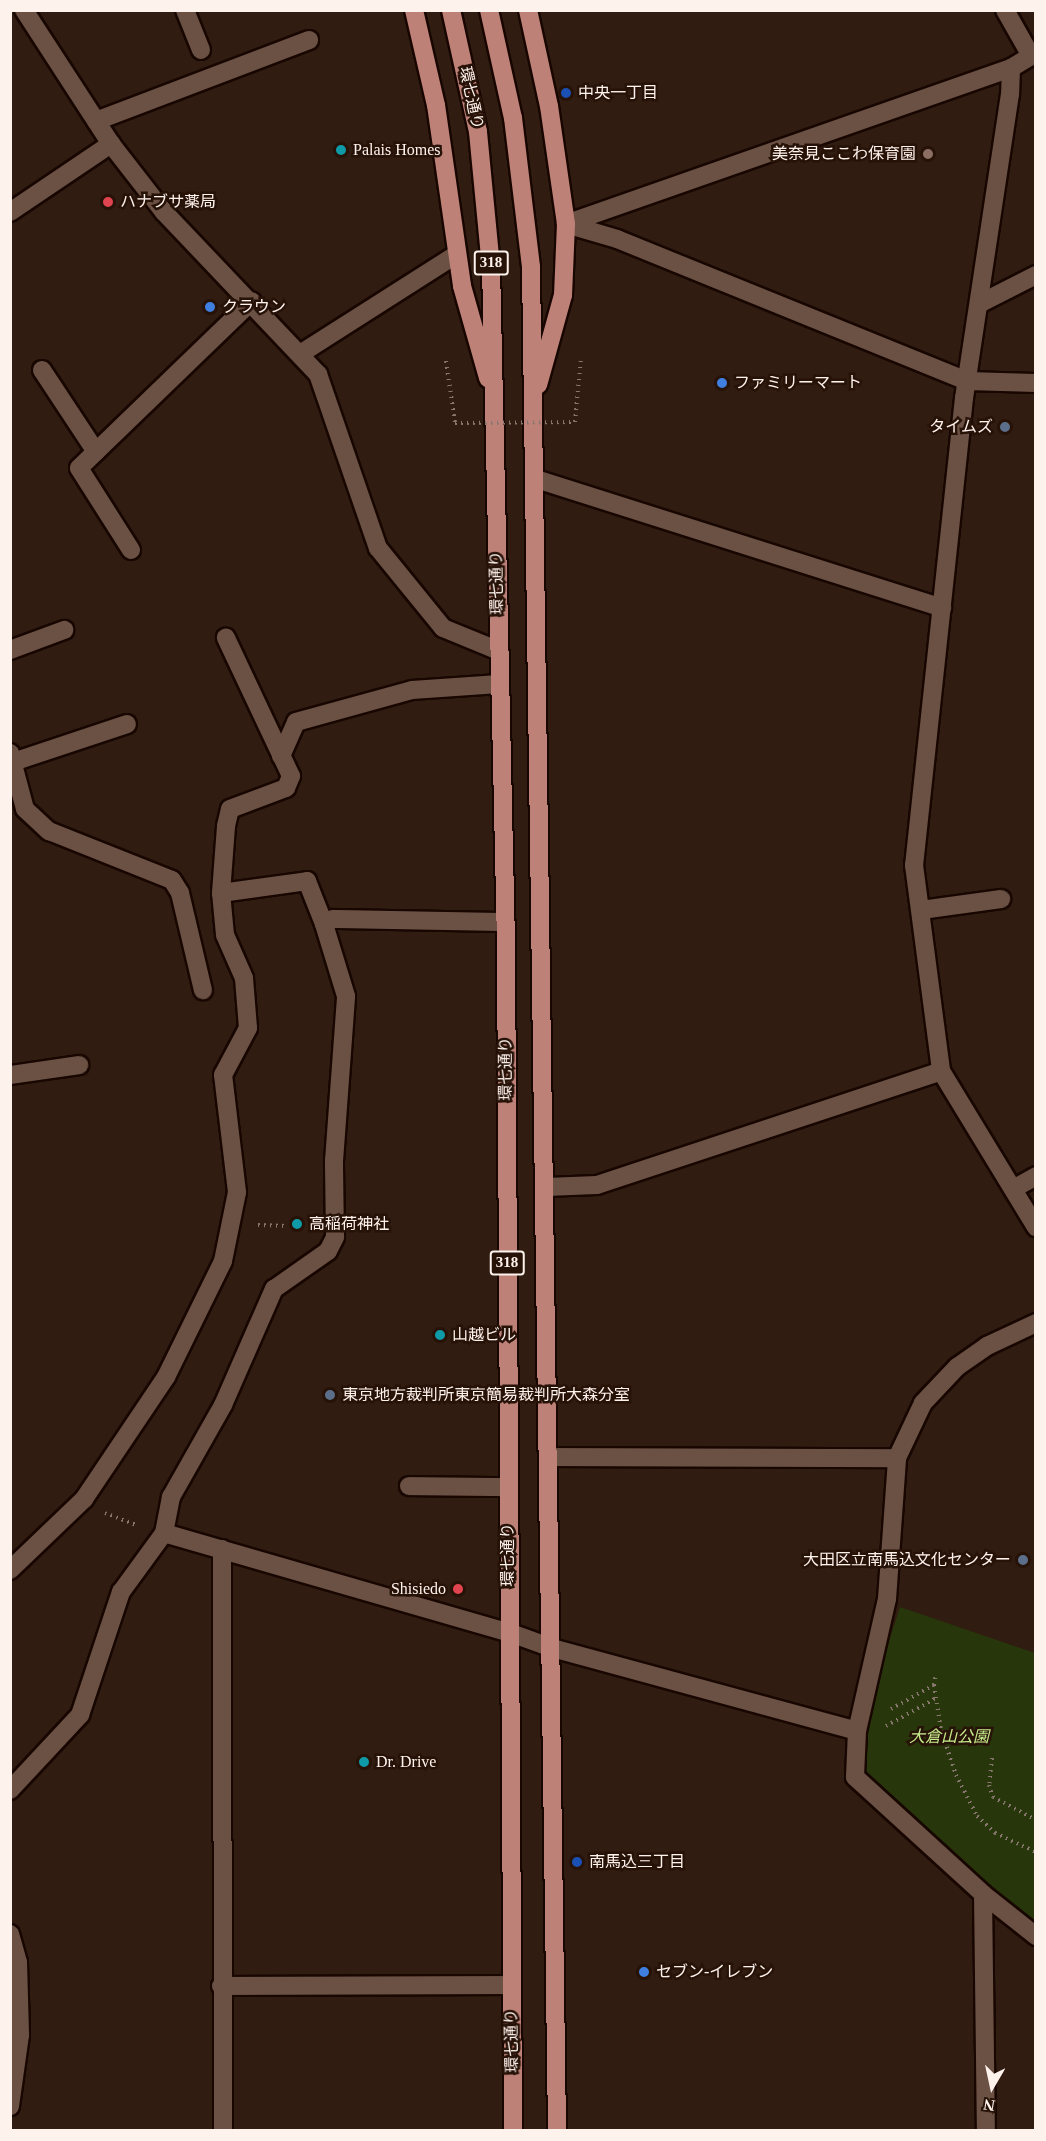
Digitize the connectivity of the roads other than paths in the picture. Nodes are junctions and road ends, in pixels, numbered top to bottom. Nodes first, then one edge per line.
1 (24, 10) edge
2 (185, 10) edge
3 (414, 10) edge
4 (451, 10) edge
5 (489, 10) edge
6 (528, 10) edge
7 (1005, 10) edge
8 (309, 40) dead end
9 (201, 50) dead end
10 (1033, 55) edge
11 (1011, 68) junction
12 (96, 121) junction
13 (111, 144) junction
14 (10, 212) edge
15 (566, 224) junction
16 (457, 254) junction
17 (1035, 275) edge
18 (252, 301) junction
19 (979, 304) junction
20 (300, 354) junction
21 (42, 370) dead end
22 (967, 381) junction
23 (1035, 383) edge
24 (494, 395) junction
25 (534, 398) junction
26 (96, 452) junction
27 (536, 479) junction
28 (131, 549) dead end
29 (942, 608) junction
30 (64, 630) dead end
31 (225, 638) dead end
32 (10, 650) edge
33 (499, 651) junction
34 (499, 684) junction
35 (127, 724) dead end
36 (281, 756) junction
37 (12, 757) edge
38 (221, 893) junction
39 (1001, 899) dead end
40 (921, 910) junction
41 (505, 922) junction
42 (324, 924) junction
43 (203, 990) dead end
44 (79, 1065) dead end
45 (941, 1071) junction
46 (10, 1075) edge
47 (1035, 1176) edge
48 (546, 1187) junction
49 (1013, 1189) junction
50 (1035, 1227) edge
51 (1035, 1323) edge
52 (549, 1457) junction
53 (897, 1458) junction
54 (409, 1486) dead end
55 (508, 1486) junction
56 (164, 1533) junction
57 (222, 1549) junction
58 (10, 1570) edge
59 (508, 1632) junction
60 (552, 1648) junction
61 (857, 1731) junction
62 (10, 1790) edge
63 (983, 1894) junction
64 (10, 1934) edge
65 (1035, 1936) edge
66 (512, 1985) junction
67 (221, 1986) junction
68 (10, 2106) edge
69 (224, 2130) edge
70 (513, 2130) edge
71 (557, 2130) edge
72 (986, 2130) edge

1 - 12 street
2 - 9 street
3 - 16 main road
4 - 24 main road, 環七通り / 318
5 - 25 main road, 318
6 - 15 main road
7 - 10 street
8 - 12 street
10 - 11 street
11 - 15 street
11 - 19 street
12 - 13 street
13 - 14 street
13 - 18 street
15 - 22 street
15 - 25 main road
16 - 20 street
16 - 24 main road
17 - 19 street
18 - 20 street
18 - 26 street
19 - 22 street
20 - 33 street
21 - 26 street
22 - 23 street
22 - 29 street
24 - 33 main road, 環七通り / 318
25 - 27 main road, 318
26 - 28 street
27 - 29 street
27 - 48 main road, 318
29 - 40 street
30 - 32 street
31 - 36 street
33 - 34 main road, 環七通り / 318
34 - 36 street
34 - 41 main road, 環七通り / 318
35 - 37 street
36 - 38 street
37 - 43 street
38 - 42 street
38 - 58 street
39 - 40 street
40 - 45 street
41 - 42 street
41 - 55 main road, 環七通り / 318
42 - 56 street
44 - 46 street
45 - 48 street
45 - 49 street
47 - 49 street
48 - 52 main road, 318
49 - 50 street
51 - 53 street
52 - 53 street
52 - 60 main road, 318
53 - 61 street
54 - 55 street
55 - 59 main road, 環七通り / 318
56 - 57 street
56 - 62 street
57 - 59 street
57 - 67 street
59 - 60 street
59 - 66 main road, 環七通り / 318
60 - 61 street
60 - 71 main road, 318
61 - 63 street
63 - 65 street
63 - 72 street
64 - 68 street
66 - 67 street
66 - 70 main road, 環七通り / 318
67 - 69 street

